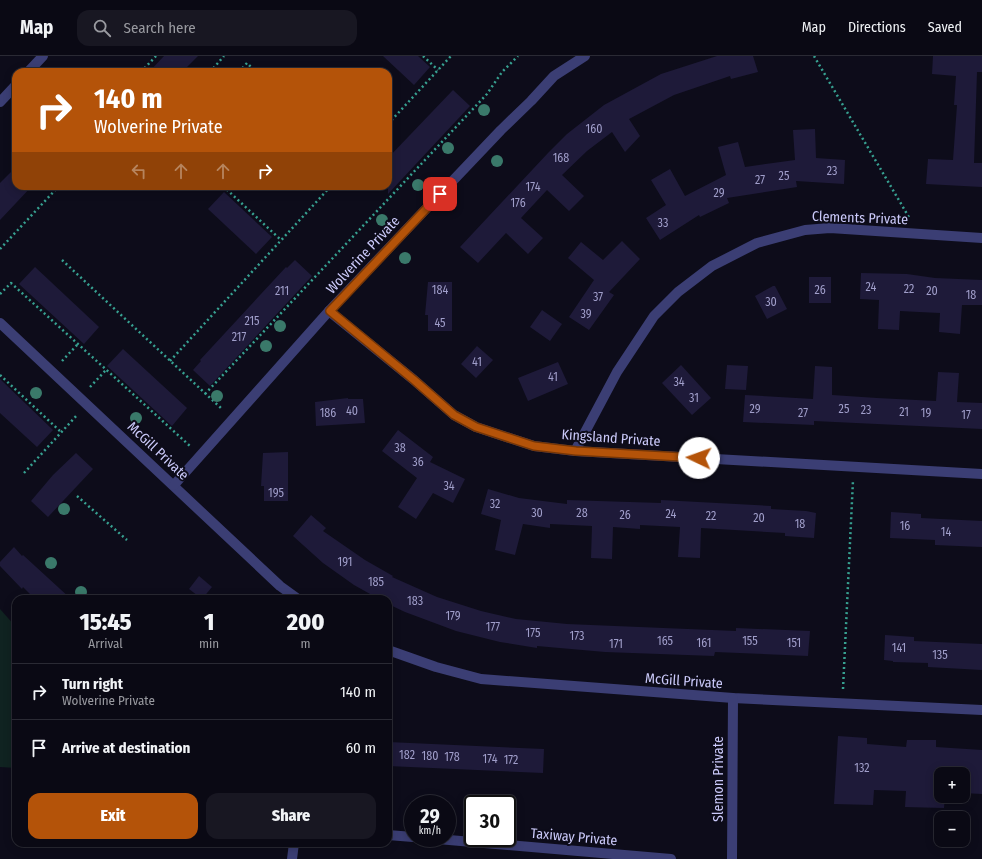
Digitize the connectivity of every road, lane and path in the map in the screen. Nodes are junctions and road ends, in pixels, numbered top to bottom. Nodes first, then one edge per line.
1 (43, 56) edge
2 (156, 56) edge
3 (224, 56) edge
4 (423, 56) edge
5 (451, 56) edge
6 (518, 56) edge
7 (585, 56) edge
8 (814, 56) edge
9 (32, 68) edge
10 (145, 68) edge
11 (214, 68) edge
12 (243, 68) edge
13 (252, 68) edge
14 (438, 70) junction
15 (12, 89) edge
16 (0, 102) edge
17 (392, 120) edge
18 (55, 190) edge
19 (227, 190) edge
20 (327, 190) edge
21 (919, 234) junction
22 (982, 238) edge
23 (281, 240) junction
24 (0, 250) edge
25 (62, 260) dead end
26 (0, 294) edge
27 (330, 311) junction
28 (0, 323) edge
29 (78, 344) junction
30 (170, 361) junction
31 (106, 370) junction
32 (52, 371) junction
33 (0, 375) edge
34 (205, 394) junction
35 (83, 401) junction
36 (234, 420) junction
37 (61, 432) junction
38 (576, 451) junction
39 (201, 456) junction
40 (853, 467) junction
41 (24, 472) dead end
42 (982, 474) edge
43 (174, 485) junction
44 (77, 496) dead end
45 (128, 540) dead end
46 (292, 595) edge
47 (392, 651) edge
48 (733, 698) junction
49 (842, 704) junction
50 (982, 710) edge
51 (392, 835) edge
52 (404, 836) edge
53 (456, 841) edge
54 (294, 847) edge
55 (292, 859) edge
56 (670, 859) edge
57 (732, 859) edge

1 - 9 street
2 - 10 path
3 - 11 path
4 - 14 path
5 - 14 path
6 - 34 path
7 - 27 street, Wolverine Private
8 - 21 path
12 - 13 path
14 - 17 path
15 - 16 street
18 - 24 path
19 - 23 path
20 - 23 path
21 - 22 street, Clements Private
21 - 38 street, Clements Private
23 - 30 path
25 - 30 path
26 - 29 path
27 - 36 street, Wolverine Private
27 - 38 street, Kingsland Private
28 - 32 street, McGill Private
29 - 31 path
29 - 32 path
30 - 34 path
31 - 35 path
31 - 39 path
32 - 35 street, McGill Private
33 - 37 path
34 - 36 path
35 - 37 path
35 - 43 street, McGill Private
36 - 39 street, Wolverine Private
37 - 41 path
38 - 40 street, Kingsland Private
39 - 43 street, Wolverine Private
40 - 42 street, Kingsland Private
40 - 49 path
43 - 46 street, McGill Private
44 - 45 path
47 - 48 street, McGill Private
48 - 49 street, McGill Private
48 - 57 street, Slemon Private
49 - 50 street, McGill Private
51 - 52 street
53 - 56 street, Taxiway Private
54 - 55 street

